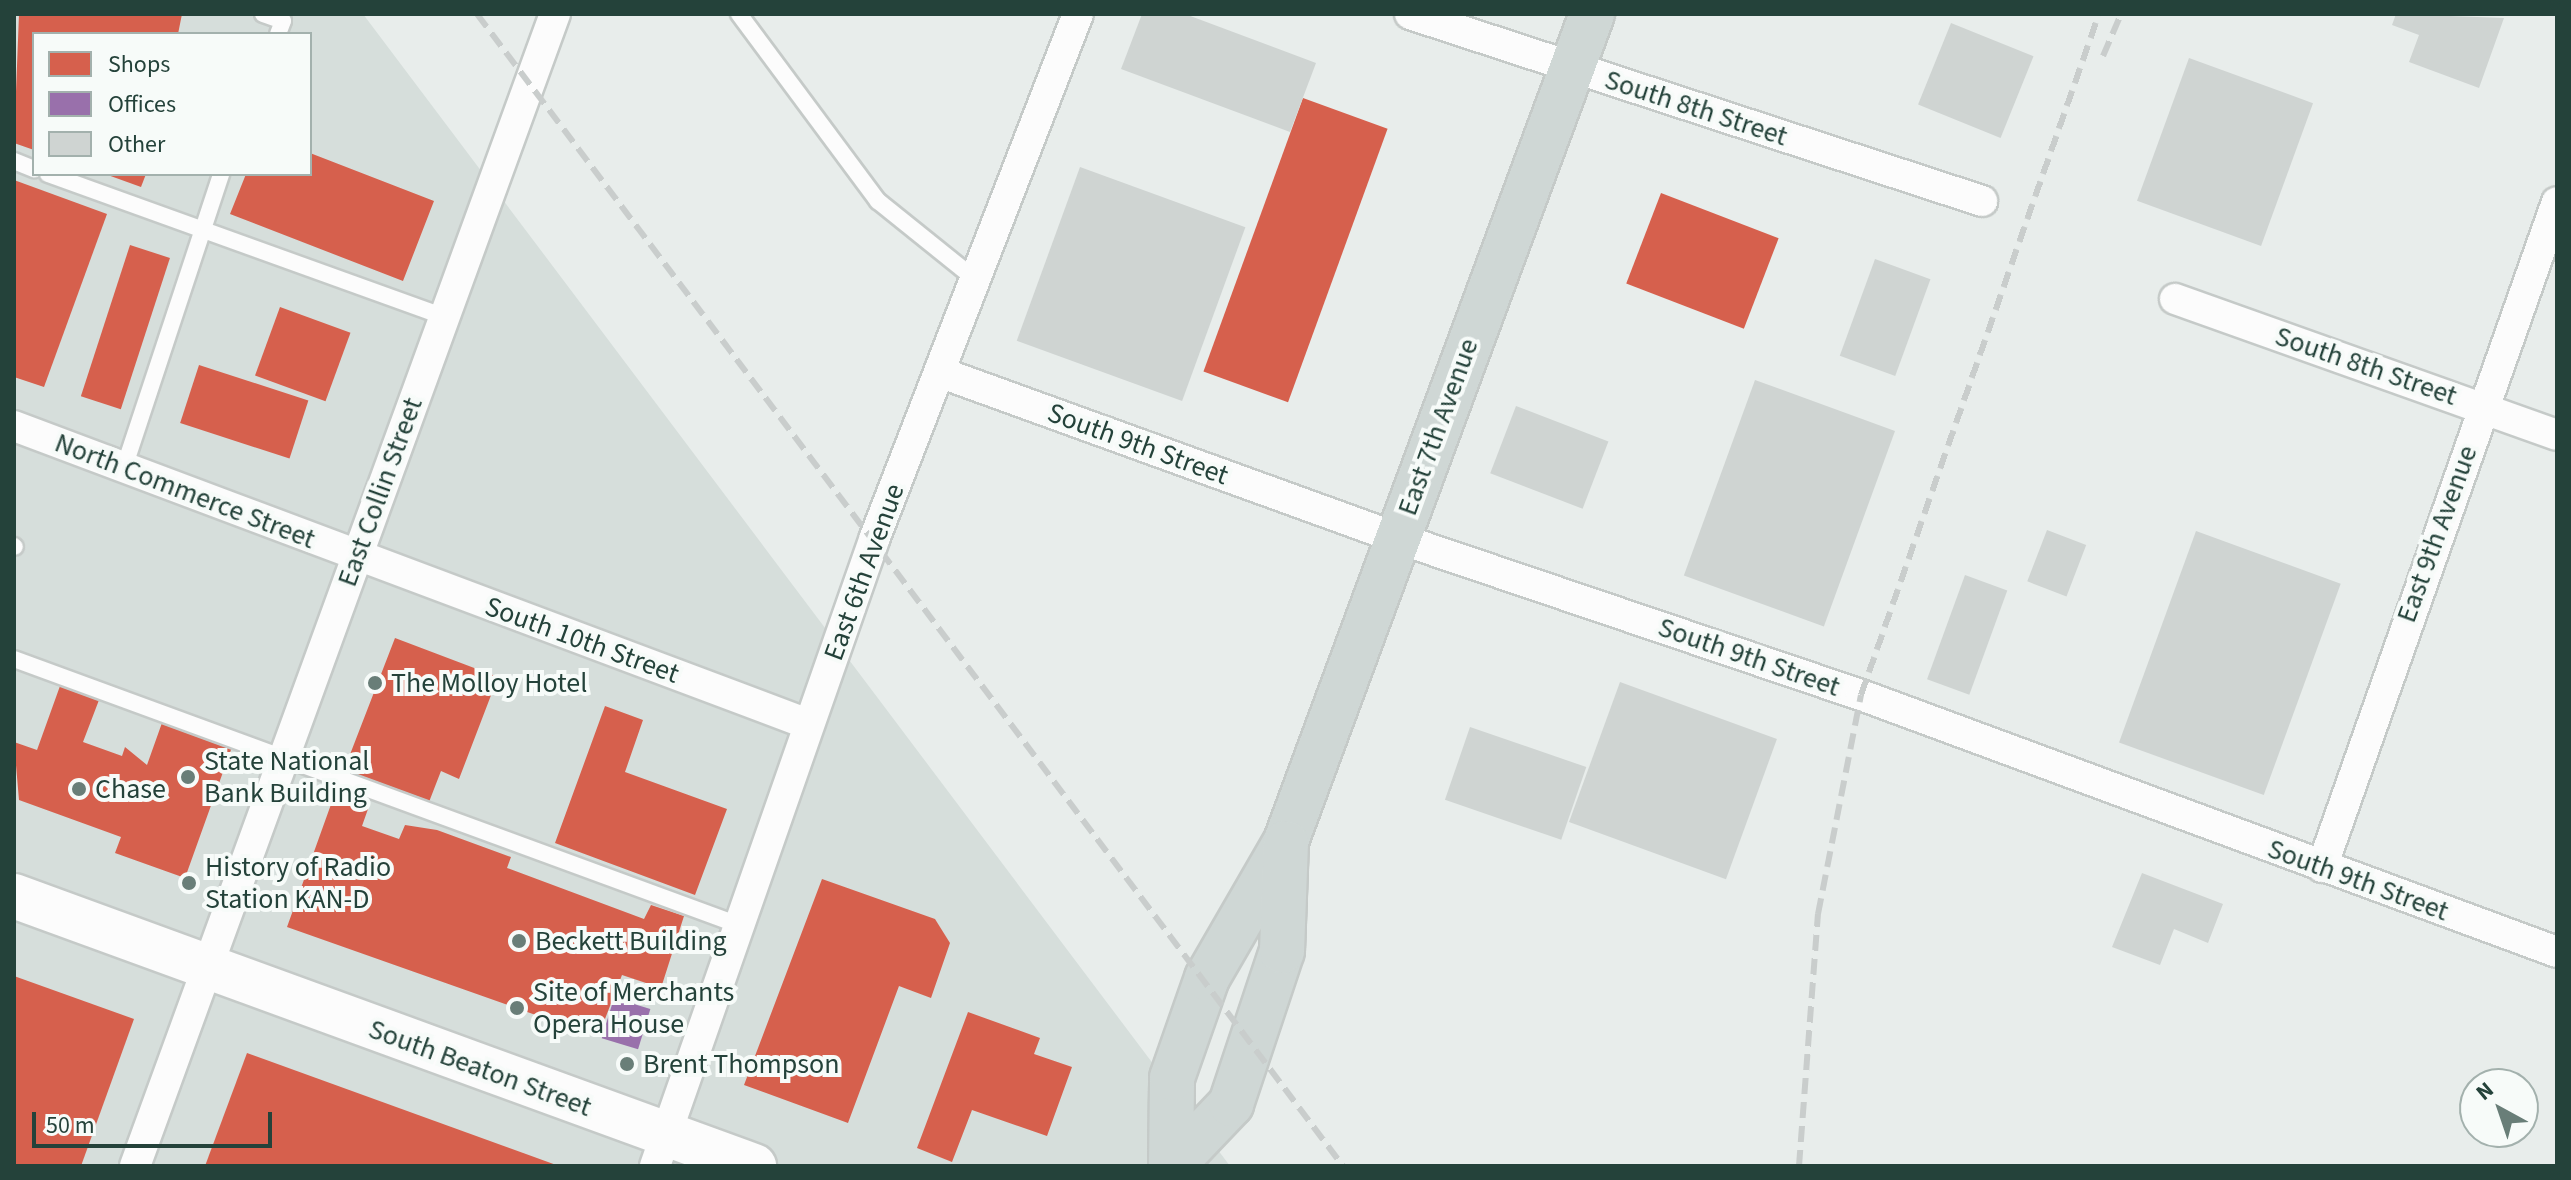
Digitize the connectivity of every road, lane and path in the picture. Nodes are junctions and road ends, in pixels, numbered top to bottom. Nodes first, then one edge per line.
1 (263, 14) edge
2 (555, 14) edge
3 (739, 14) edge
4 (1078, 14) edge
5 (1410, 14) edge
6 (1592, 14) edge
7 (279, 32) edge
8 (1572, 67) junction
9 (53, 176) edge
10 (220, 176) edge
11 (1982, 201) dead end
12 (2557, 202) edge
13 (198, 232) junction
14 (975, 279) junction
15 (2175, 299) dead end
16 (445, 317) junction
17 (939, 372) junction
18 (2483, 407) junction
19 (14, 426) edge
20 (2557, 435) edge
21 (124, 468) junction
22 (1397, 538) junction
23 (356, 555) junction
24 (14, 659) edge
25 (808, 724) junction
26 (284, 754) junction
27 (1286, 841) junction
28 (2322, 867) junction
29 (14, 896) edge
30 (739, 925) junction
31 (2557, 952) edge
32 (205, 969) junction
33 (661, 1150) edge
34 (135, 1166) edge
35 (754, 1166) edge
36 (1171, 1166) edge

1 - 7 lane
2 - 16 street, East Collin Street
3 - 14 lane
4 - 14 street, East 6th Avenue
5 - 8 street, South 8th Street
6 - 8 main road, East 7th Avenue
8 - 11 street, South 8th Street
8 - 22 main road, East 7th Avenue
9 - 13 lane
10 - 13 lane
12 - 18 street, East 9th Avenue
13 - 16 lane
13 - 21 lane
14 - 17 street, East 6th Avenue
15 - 18 street, South 8th Street
16 - 23 street, East Collin Street
17 - 22 street, South 9th Street
17 - 25 street, East 6th Avenue
18 - 20 street, South 8th Street
18 - 28 street, East 9th Avenue
19 - 21 street, North Commerce Street
21 - 23 street, North Commerce Street
22 - 27 main road, East 7th Avenue
22 - 28 street, South 9th Street
23 - 25 street, South 10th Street
23 - 26 street, East Collin Street
24 - 26 lane
25 - 30 street, East 6th Avenue
26 - 30 lane
26 - 32 street, East Collin Street
27 - 36 main road, East 7th Avenue
27 - 36 main road, East 7th Avenue
28 - 31 street, South 9th Street
29 - 32 main road, South Beaton Street
30 - 33 street, East 6th Avenue
32 - 33 main road, South Beaton Street
32 - 34 street, East Collin Street
33 - 35 main road, South Beaton Street

